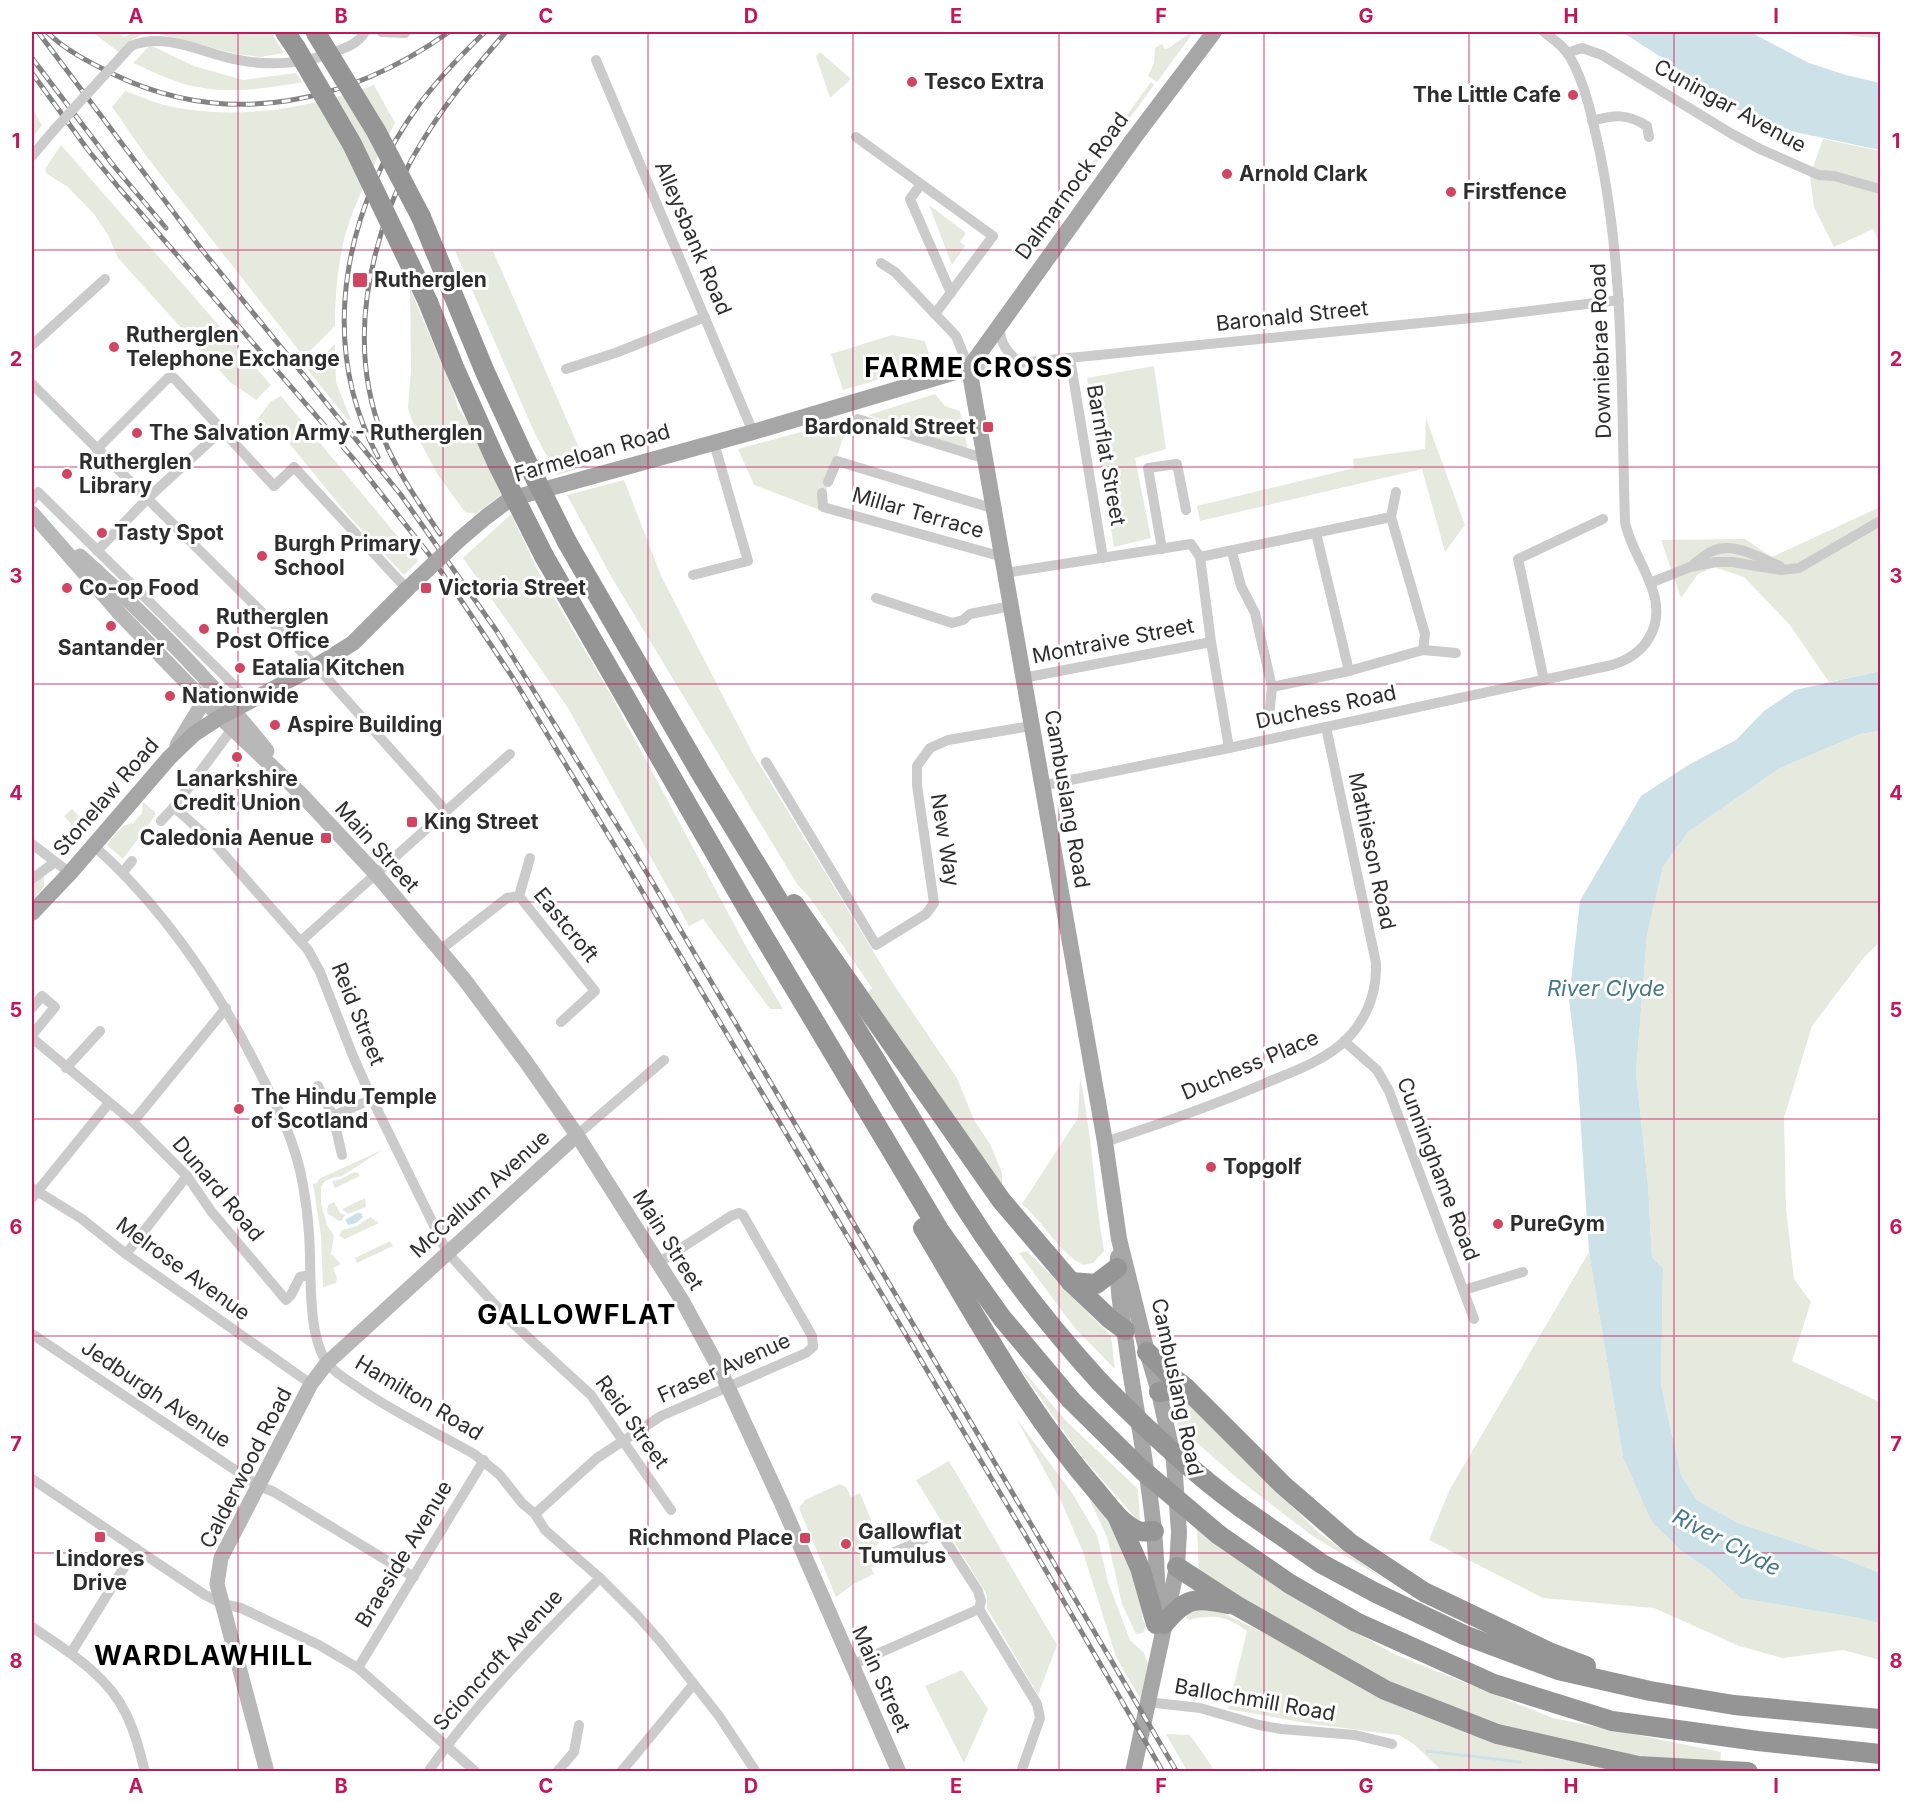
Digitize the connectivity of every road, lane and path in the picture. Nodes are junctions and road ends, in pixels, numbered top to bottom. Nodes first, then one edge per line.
1 (316, 32) edge
2 (365, 32) edge
3 (382, 32) edge
4 (1214, 32) edge
5 (1544, 32) edge
6 (405, 33) edge
7 (1204, 39) edge
8 (291, 40) edge
9 (1567, 53) junction
10 (596, 60) dead end
11 (1592, 120) junction
12 (856, 137) dead end
13 (1649, 137) dead end
14 (32, 156) edge
15 (921, 184) junction
16 (1881, 189) edge
17 (880, 263) dead end
18 (105, 279) dead end
19 (951, 293) junction
20 (1619, 300) junction
21 (935, 314) junction
22 (705, 317) junction
23 (1000, 324) junction
24 (32, 345) edge
25 (1070, 358) junction
26 (1020, 363) junction
27 (969, 368) junction
28 (566, 369) dead end
29 (32, 384) edge
30 (858, 419) dead end
31 (222, 430) junction
32 (753, 432) junction
33 (714, 443) junction
34 (97, 449) junction
35 (986, 459) junction
36 (828, 482) dead end
37 (1396, 492) dead end
38 (822, 493) dead end
39 (147, 499) junction
40 (32, 500) edge
41 (994, 509) junction
42 (1186, 510) dead end
43 (32, 512) edge
44 (1390, 517) junction
45 (1603, 519) dead end
46 (1881, 521) edge
47 (1316, 533) junction
48 (1162, 549) junction
49 (97, 551) junction
50 (1232, 552) junction
51 (1200, 557) junction
52 (1103, 558) junction
53 (1004, 565) junction
54 (693, 575) dead end
55 (1650, 583) junction
56 (407, 589) junction
57 (876, 598) dead end
58 (1011, 606) junction
59 (1211, 642) junction
60 (1423, 650) junction
61 (1456, 652) dead end
62 (1619, 663) joint
63 (316, 666) junction
64 (1349, 671) junction
65 (1023, 678) junction
66 (1544, 680) junction
67 (1272, 687) junction
68 (204, 701) junction
69 (250, 701) junction
70 (227, 713) junction
71 (1269, 717) dead end
72 (1031, 726) junction
73 (643, 727) junction
74 (1326, 727) junction
75 (232, 729) junction
76 (1229, 748) junction
77 (510, 754) dead end
78 (169, 758) junction
79 (766, 762) dead end
80 (700, 772) junction
81 (1041, 786) junction
82 (300, 793) junction
83 (174, 807) junction
84 (446, 811) junction
85 (160, 821) dead end
86 (32, 843) edge
87 (93, 845) junction
88 (530, 858) dead end
89 (132, 861) dead end
90 (55, 862) junction
91 (123, 872) junction
92 (70, 873) junction
93 (375, 873) junction
94 (32, 879) edge
95 (519, 896) junction
96 (32, 913) edge
97 (301, 940) junction
98 (440, 950) junction
99 (1377, 983) joint
100 (32, 1008) edge
101 (226, 1008) junction
102 (561, 1022) dead end
103 (100, 1031) dead end
104 (32, 1036) edge
105 (1344, 1041) junction
106 (664, 1060) dead end
107 (66, 1068) junction
108 (318, 1086) dead end
109 (372, 1099) junction
110 (109, 1103) junction
111 (333, 1116) junction
112 (133, 1122) junction
113 (577, 1135) junction
114 (1105, 1143) junction
115 (342, 1155) dead end
116 (188, 1176) junction
117 (33, 1192) edge
118 (1119, 1239) junction
119 (447, 1252) junction
120 (126, 1254) junction
121 (658, 1263) junction
122 (1117, 1268) junction
123 (1523, 1272) dead end
124 (310, 1275) junction
125 (1071, 1282) junction
126 (1464, 1290) junction
127 (1474, 1319) dead end
128 (1125, 1330) junction
129 (32, 1334) edge
130 (1147, 1352) junction
131 (327, 1363) junction
132 (311, 1384) junction
133 (728, 1387) junction
134 (1186, 1388) junction
135 (1159, 1392) junction
136 (1139, 1424) junction
137 (623, 1440) junction
138 (484, 1460) junction
139 (32, 1479) edge
140 (259, 1486) junction
141 (1177, 1494) junction
142 (671, 1510) dead end
143 (535, 1514) junction
144 (1116, 1515) junction
145 (1154, 1535) junction
146 (136, 1548) junction
147 (883, 1557) dead end
148 (1177, 1567) junction
149 (414, 1577) junction
150 (600, 1578) junction
151 (223, 1604) junction
152 (1237, 1606) junction
153 (979, 1609) junction
154 (1160, 1624) junction
155 (32, 1627) edge
156 (71, 1653) junction
157 (852, 1665) junction
158 (358, 1668) junction
159 (693, 1685) junction
160 (1650, 1690) junction
161 (1148, 1702) junction
162 (1881, 1719) edge
163 (579, 1725) dead end
164 (1392, 1744) dead end
165 (446, 1745) junction
166 (1881, 1754) edge
167 (145, 1772) edge
168 (267, 1772) edge
169 (428, 1772) edge
170 (476, 1772) edge
171 (557, 1772) edge
172 (621, 1772) edge
173 (756, 1772) edge
174 (899, 1772) edge
175 (1021, 1772) edge
176 (1133, 1772) edge
177 (1748, 1772) edge

1 - 80 highway, bridge
2 - 14 street, bridge
3 - 6 street
4 - 7 main road, Dalmarnock Road
5 - 9 street, Downiebrae Road
7 - 23 main road, Dalmarnock Road
8 - 73 highway, bridge
9 - 11 street, Downiebrae Road
9 - 16 street, Cuningar Avenue
10 - 22 street, Alleysbank Road
11 - 13 street
11 - 20 street, Downiebrae Road
12 - 15 street
15 - 19 street
15 - 19 street
17 - 21 street
18 - 24 street
19 - 21 street
20 - 25 street, Baronald Street
20 - 55 street, Downiebrae Road
21 - 27 street
22 - 28 street
22 - 32 street, Alleysbank Road
23 - 26 street
23 - 27 main road, Dalmarnock Road
25 - 26 street, Baronald Street
25 - 52 street, Barnflat Street
26 - 27 street, Baronald Street
27 - 32 main road, Farmeloan Road
27 - 35 main road, Cambuslang Road
29 - 34 street
30 - 35 street
31 - 34 street
31 - 39 street
31 - 56 street
32 - 33 main road, Farmeloan Road
33 - 54 street
33 - 56 main road, Farmeloan Road, bridge
34 - 39 street
35 - 41 main road, Cambuslang Road
36 - 41 street
37 - 44 street
38 - 53 street, Millar Terrace
39 - 49 street
39 - 63 street
40 - 49 street
41 - 53 main road, Cambuslang Road
42 - 48 street
43 - 68 main road, Main Street
43 - 70 main road, Main Street
44 - 47 street
44 - 60 street
45 - 66 street
46 - 55 street
47 - 50 street
47 - 64 street
48 - 51 street
48 - 52 street
49 - 69 street
50 - 51 street
50 - 67 street
51 - 59 street
52 - 53 street
53 - 58 main road, Cambuslang Road
55 - 62 street, Downiebrae Road
56 - 63 main road, Farmeloan Road
57 - 58 street
58 - 65 main road, Cambuslang Road
59 - 65 street, Montraive Street
59 - 76 street
60 - 61 street
60 - 64 street
62 - 66 street, Duchess Road
63 - 69 main road, Farmeloan Road
63 - 84 street
64 - 67 street
65 - 72 main road, Cambuslang Road
66 - 74 street, Duchess Road
67 - 71 street
68 - 70 main road, Main Street
68 - 78 main road
69 - 70 main road, Farmeloan Road
70 - 75 main road, Main Street
70 - 78 main road, Stonelaw Road
70 - 82 main road, Main Street
72 - 79 street, New Way
72 - 81 main road, Cambuslang Road
73 - 144 highway
73 - 166 highway, bridge
74 - 76 street, Duchess Road
74 - 99 street, Mathieson Road
75 - 82 main road, Main Street
75 - 83 street
76 - 81 street, Duchess Road
77 - 84 street
78 - 87 main road, Stonelaw Road
80 - 125 highway
80 - 160 highway, bridge
81 - 114 main road, Cambuslang Road
82 - 93 main road, Main Street
83 - 85 street
83 - 97 street, Reid Street
84 - 93 street
86 - 90 street
87 - 91 street, Hamilton Road
87 - 92 main road, Stonelaw Road
88 - 95 street
89 - 91 street
90 - 92 street
90 - 94 street
91 - 101 street, Hamilton Road
92 - 96 main road, Stonelaw Road
93 - 97 street
93 - 98 main road, Main Street
95 - 98 street, Eastcroft
95 - 102 street, Eastcroft
97 - 109 street, Reid Street
98 - 113 main road, Main Street
99 - 105 street, Duchess Place
100 - 104 street
101 - 112 street
101 - 124 street, Hamilton Road
103 - 107 street
104 - 107 street, Dunard Road
105 - 114 street, Duchess Place
105 - 126 street, Cunninghame Road
106 - 113 street, McCallum Avenue
107 - 110 street, Dunard Road
108 - 111 street
109 - 111 street
109 - 119 street, Reid Street
110 - 112 street, Dunard Road
110 - 117 street
111 - 115 street
112 - 116 street, Dunard Road
113 - 119 main road, McCallum Avenue
113 - 121 main road, Main Street
114 - 118 main road, Cambuslang Road
116 - 120 street
116 - 124 street, Dunard Road
117 - 120 street, Melrose Avenue
118 - 122 main road, Cambuslang Road
118 - 130 main road, Cambuslang Road
119 - 131 main road, McCallum Avenue
119 - 137 street, Reid Street
120 - 132 street, Melrose Avenue
121 - 133 main road, Main Street
121 - 133 street, Fraser Avenue
122 - 125 highway
122 - 128 main road, Cambuslang Road
123 - 126 street, Cunninghame Road
124 - 131 street, Hamilton Road
125 - 128 highway
126 - 127 street, Cunninghame Road
128 - 130 main road
128 - 136 main road, Cambuslang Road
129 - 140 street, Jedburgh Avenue
130 - 134 highway
130 - 135 main road, Cambuslang Road
131 - 132 main road, Calderwood Road
131 - 138 street, Hamilton Road
132 - 140 main road, Calderwood Road
133 - 137 street, Fraser Avenue
133 - 157 main road, Main Street
134 - 135 highway
134 - 160 highway
135 - 136 main road
135 - 141 main road, Cambuslang Road
136 - 145 main road, Cambuslang Road
137 - 142 street, Reid Street
137 - 143 street, Fraser Avenue
138 - 143 street, Hamilton Road
138 - 149 street, Braeside Avenue
139 - 146 street
140 - 149 street, Jedburgh Avenue
140 - 151 main road, Calderwood Road
141 - 145 main road
141 - 148 main road, Cambuslang Road
143 - 150 street, Hamilton Road
144 - 145 highway
144 - 154 highway
145 - 148 main road
145 - 154 main road, Cambuslang Road
146 - 151 street
146 - 156 street
147 - 153 street
148 - 152 highway
148 - 154 main road, Cambuslang Road
149 - 158 street, Braeside Avenue
150 - 159 street, Hamilton Road
150 - 165 street, Scioncroft Avenue
151 - 158 street
151 - 168 main road, Calderwood Road
152 - 154 highway
152 - 177 highway
153 - 157 street
153 - 175 street
154 - 161 main road, Cambuslang Road
155 - 156 street
156 - 167 street
157 - 174 main road, Main Street
158 - 165 street
159 - 172 street
159 - 173 street, Hamilton Road
160 - 162 highway
161 - 164 street, Ballochmill Road
161 - 176 main road, Cambuslang Road
163 - 171 street
165 - 169 street, Scioncroft Avenue
165 - 170 street

